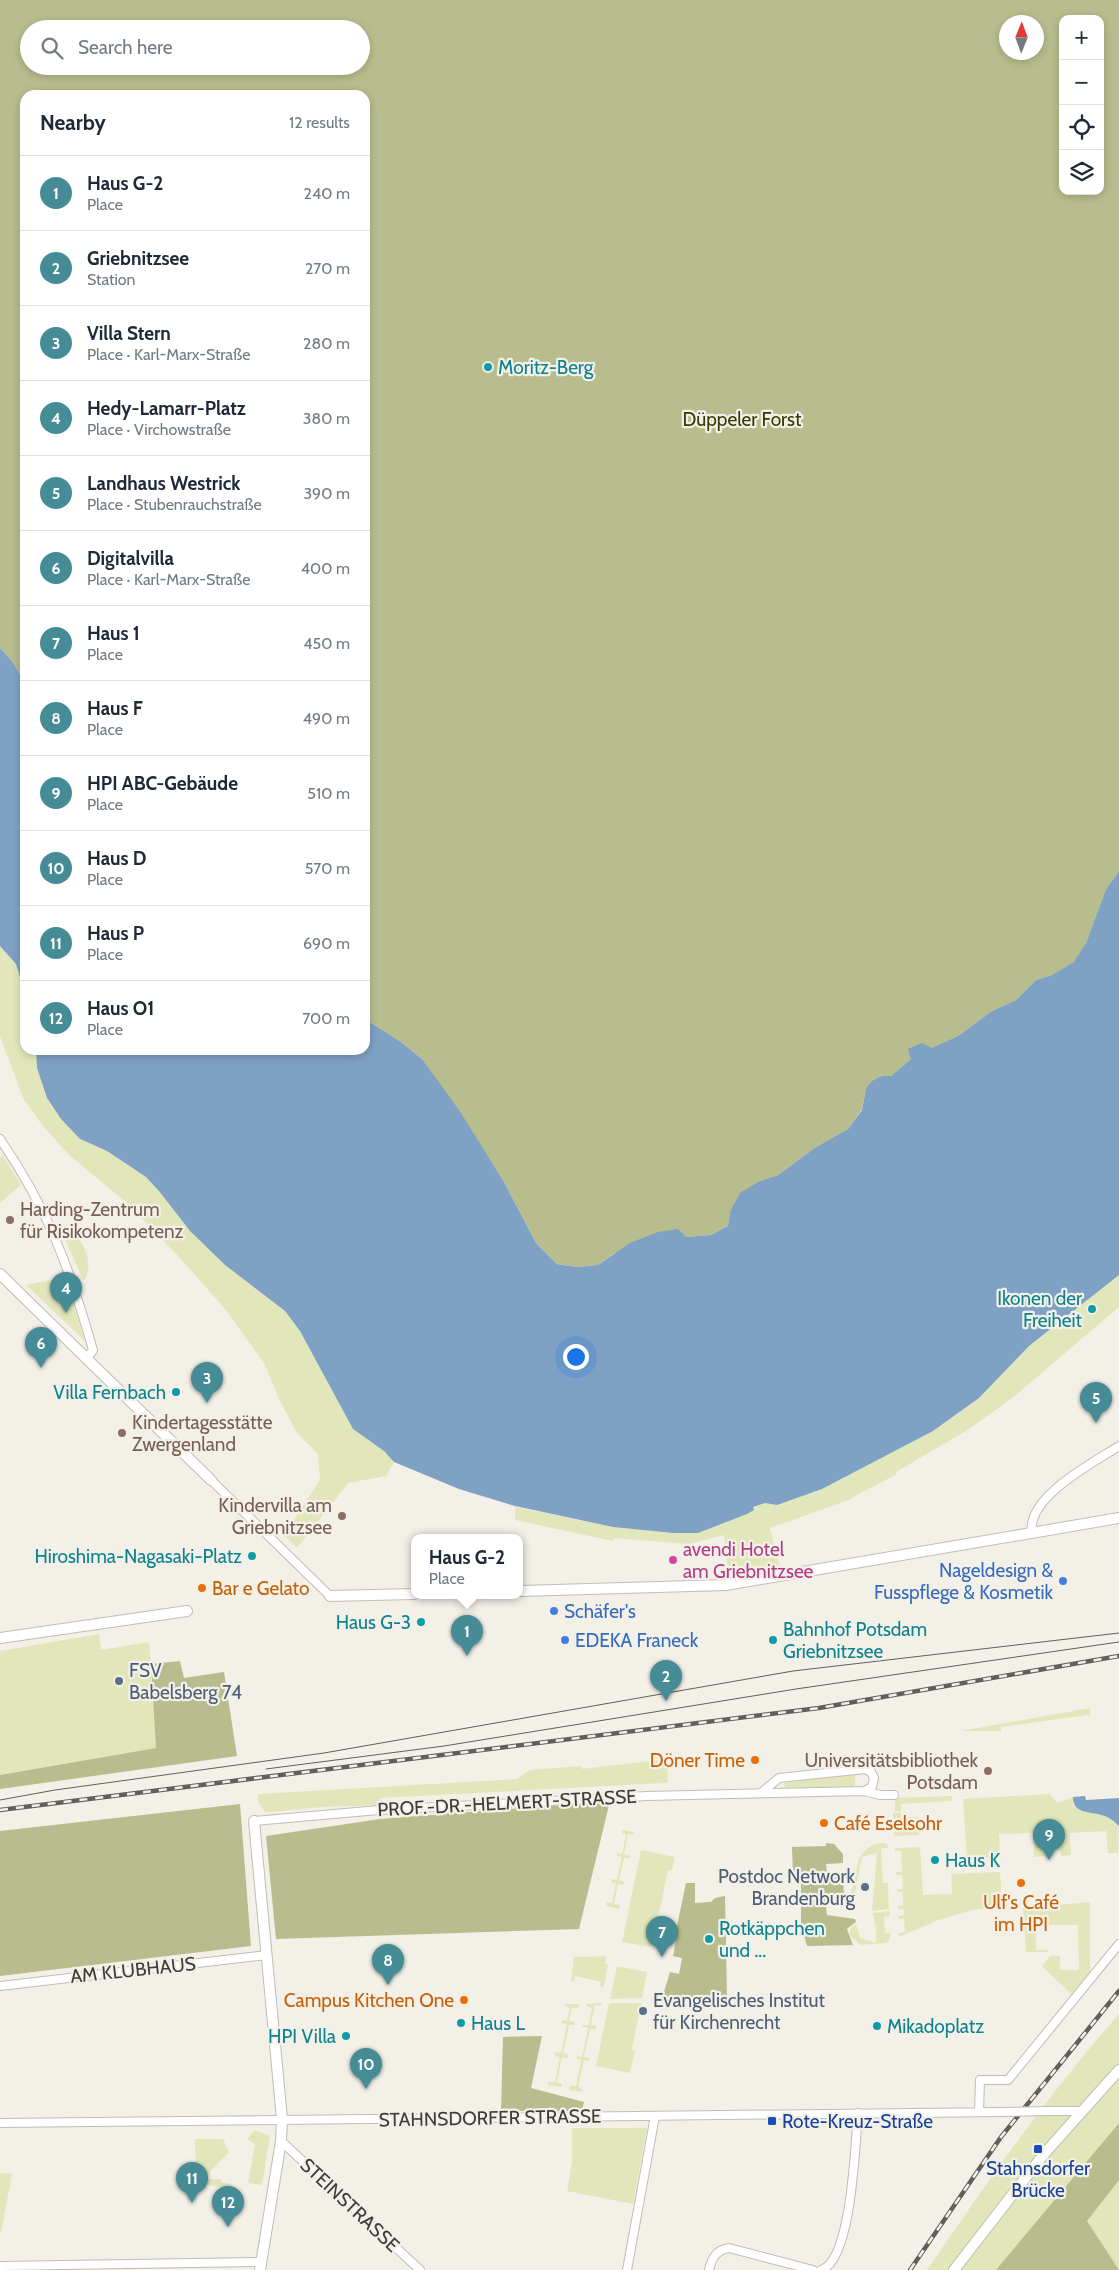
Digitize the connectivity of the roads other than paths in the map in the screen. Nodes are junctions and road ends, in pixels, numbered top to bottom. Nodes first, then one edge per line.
1 (0, 1139) edge
2 (0, 1274) edge
3 (87, 1358) junction
4 (1119, 1446) edge
5 (211, 1480) joint
6 (1119, 1518) edge
7 (1032, 1533) junction
8 (523, 1591) edge
9 (411, 1594) edge
10 (330, 1596) joint
11 (187, 1611) dead end
12 (0, 1638) edge
13 (864, 1791) junction
14 (761, 1793) junction
15 (894, 1795) dead end
16 (254, 1821) joint
17 (1119, 1944) edge
18 (267, 1955) junction
19 (0, 1986) edge
20 (1119, 2070) edge
21 (1082, 2111) junction
22 (980, 2112) junction
23 (858, 2113) junction
24 (655, 2116) junction
25 (282, 2119) junction
26 (0, 2123) edge
27 (281, 2140) junction
28 (0, 2266) edge
29 (260, 2266) edge
30 (420, 2270) edge
31 (627, 2270) edge
32 (709, 2270) edge
33 (813, 2270) edge
34 (820, 2270) edge
35 (954, 2270) edge

1 - 3 street
2 - 3 street
3 - 5 street
4 - 7 street
5 - 10 street
6 - 7 street
7 - 8 street
9 - 10 street
11 - 12 street
13 - 14 street, PROF.-DR.-HELMERT-STRASSE
13 - 14 street
13 - 15 street, PROF.-DR.-HELMERT-STRASSE
14 - 16 street, PROF.-DR.-HELMERT-STRASSE
16 - 18 street
17 - 22 street
18 - 19 street, AM KLUBHAUS
18 - 25 street
20 - 21 street
21 - 22 street, STAHNSDORFER STRASSE, bridge
21 - 35 street
22 - 23 street, STAHNSDORFER STRASSE
23 - 24 street, STAHNSDORFER STRASSE
23 - 34 street
24 - 25 street, STAHNSDORFER STRASSE
24 - 31 street
25 - 26 street, STAHNSDORFER STRASSE
25 - 27 street
27 - 29 street
27 - 30 street, STEINSTRASSE
28 - 29 street
32 - 33 street

